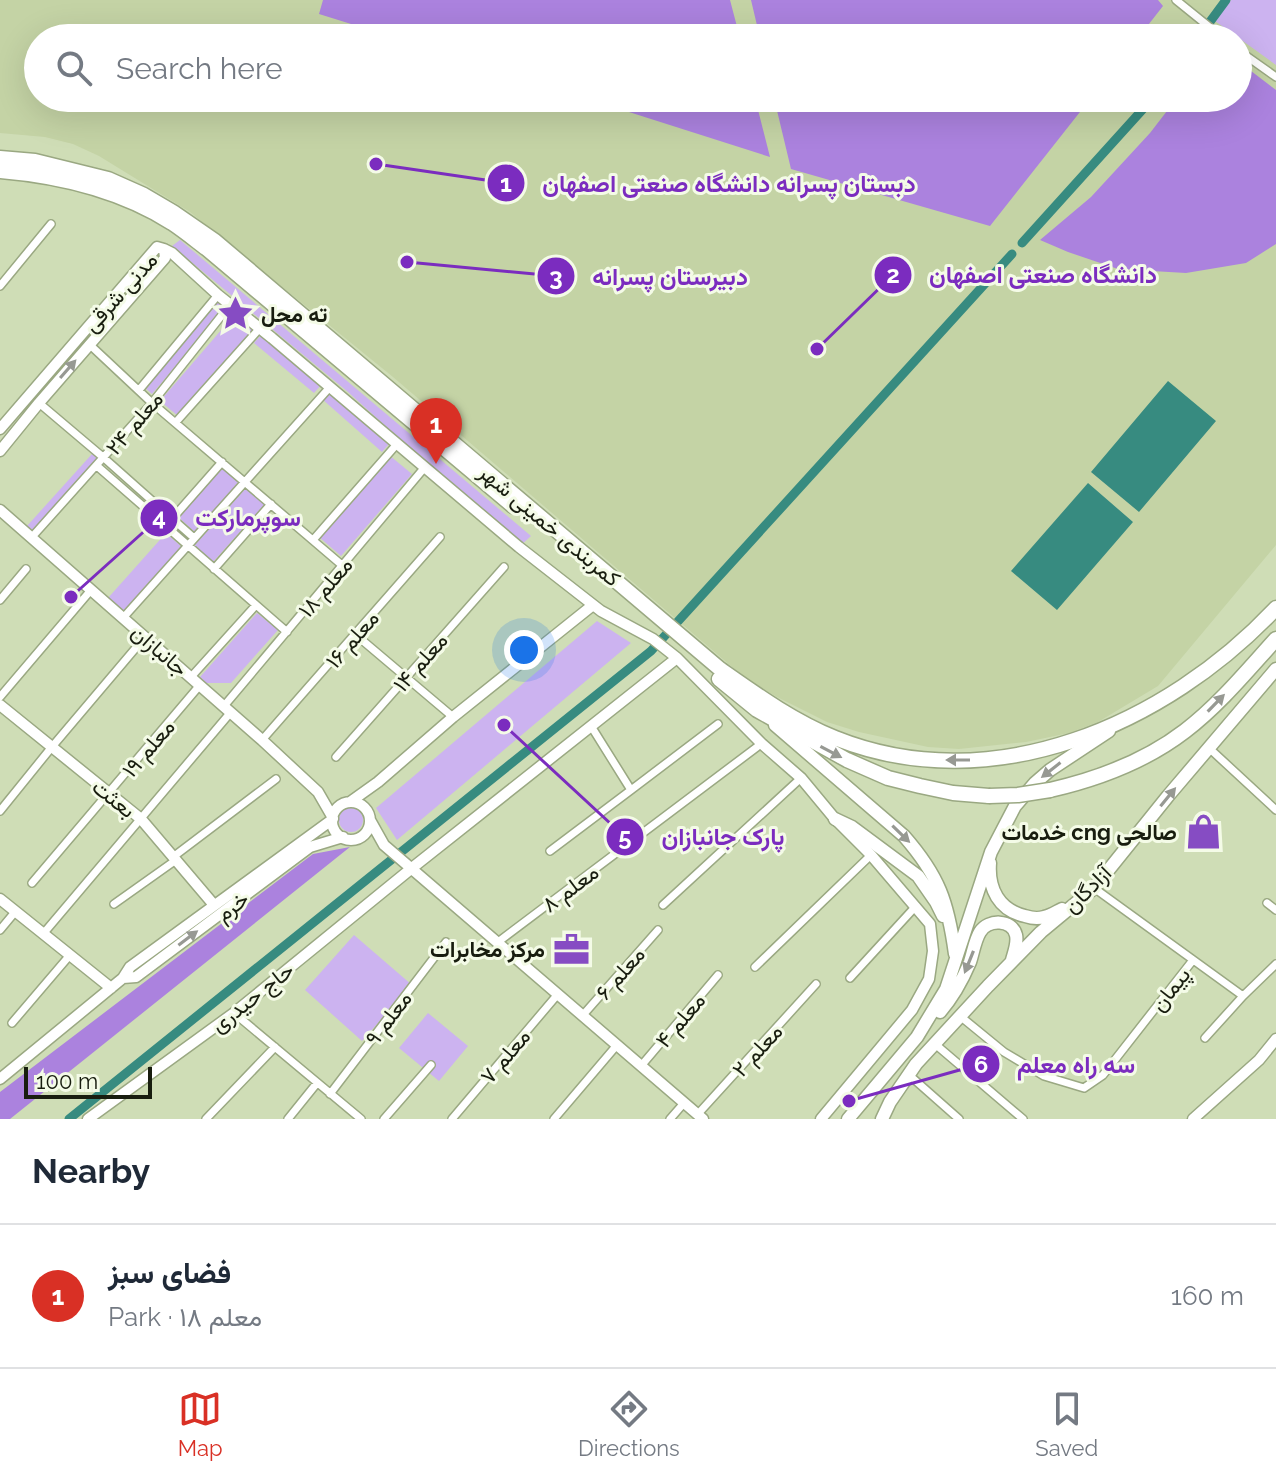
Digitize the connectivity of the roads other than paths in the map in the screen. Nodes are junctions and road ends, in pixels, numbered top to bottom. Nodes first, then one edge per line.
1 (1176, 0) edge
2 (1205, 24) edge
3 (1252, 60) edge
4 (1276, 77) edge
5 (0, 158) edge
6 (0, 171) edge
7 (51, 224) dead end
8 (164, 249) junction
9 (0, 286) edge
10 (218, 295) junction
11 (230, 305) junction
12 (260, 328) junction
13 (89, 344) junction
14 (330, 387) junction
15 (139, 390) junction
16 (39, 403) junction
17 (152, 403) junction
18 (176, 422) junction
19 (0, 429) edge
20 (397, 444) junction
21 (0, 451) edge
22 (104, 458) junction
23 (222, 462) junction
24 (97, 466) junction
25 (425, 467) junction
26 (244, 481) junction
27 (271, 504) junction
28 (0, 510) edge
29 (171, 520) junction
30 (32, 537) junction
31 (440, 537) dead end
32 (194, 538) junction
33 (313, 540) junction
34 (187, 545) junction
35 (343, 566) junction
36 (504, 567) dead end
37 (26, 569) dead end
38 (214, 569) junction
39 (91, 590) junction
40 (626, 596) junction
41 (0, 600) edge
42 (256, 605) junction
43 (593, 605) junction
44 (1276, 608) edge
45 (123, 618) junction
46 (287, 632) junction
47 (356, 635) junction
48 (145, 637) junction
49 (1276, 639) edge
50 (676, 648) junction
51 (1276, 669) edge
52 (407, 678) junction
53 (196, 681) junction
54 (0, 697) edge
55 (0, 705) edge
56 (227, 709) junction
57 (757, 710) junction
58 (1140, 713) junction
59 (453, 717) junction
60 (718, 724) dead end
61 (591, 726) junction
62 (262, 740) junction
63 (757, 747) dead end
64 (51, 748) junction
65 (1209, 748) junction
66 (336, 757) dead end
67 (801, 778) junction
68 (276, 779) dead end
69 (378, 782) junction
70 (631, 790) junction
71 (318, 792) junction
72 (109, 794) junction
73 (348, 803) junction
74 (1276, 810) edge
75 (0, 811) edge
76 (368, 815) junction
77 (333, 818) junction
78 (141, 819) junction
79 (835, 819) junction
80 (348, 838) junction
81 (307, 843) junction
82 (384, 845) junction
83 (550, 851) dead end
84 (991, 852) junction
85 (871, 855) junction
86 (174, 858) junction
87 (412, 868) junction
88 (32, 883) dead end
89 (1094, 888) junction
90 (0, 899) edge
91 (1077, 903) junction
92 (1267, 903) dead end
93 (114, 904) dead end
94 (214, 905) junction
95 (663, 905) dead end
96 (916, 906) junction
97 (1276, 910) edge
98 (15, 912) junction
99 (0, 930) edge
100 (658, 930) dead end
101 (43, 934) junction
102 (953, 941) junction
103 (446, 942) dead end
104 (498, 942) junction
105 (70, 955) junction
106 (1193, 960) junction
107 (956, 961) junction
108 (1010, 963) junction
109 (1276, 964) edge
110 (755, 967) dead end
111 (718, 975) dead end
112 (123, 978) junction
113 (850, 978) dead end
114 (816, 984) dead end
115 (111, 988) junction
116 (558, 994) junction
117 (1243, 996) junction
118 (234, 1013) junction
119 (583, 1015) junction
120 (960, 1016) junction
121 (12, 1023) dead end
122 (917, 1037) junction
123 (1205, 1038) dead end
124 (1276, 1039) edge
125 (935, 1044) junction
126 (617, 1045) junction
127 (275, 1047) junction
128 (431, 1065) dead end
129 (641, 1066) junction
130 (908, 1074) junction
131 (0, 1079) edge
132 (317, 1083) junction
133 (330, 1094) junction
134 (684, 1103) junction
135 (350, 1111) junction
136 (96, 1117) edge
137 (700, 1117) edge
138 (206, 1119) edge
139 (288, 1119) edge
140 (344, 1119) edge
141 (361, 1119) edge
142 (384, 1119) edge
143 (452, 1119) edge
144 (554, 1119) edge
145 (670, 1119) edge
146 (821, 1119) edge
147 (848, 1119) edge
148 (882, 1119) edge
149 (959, 1119) edge
150 (1023, 1119) edge
151 (1193, 1119) edge

1 - 2 street
3 - 4 street
5 - 40 highway, کمربندی خمینی شهر
6 - 40 highway, کمربندی خمینی شهر
7 - 9 street
8 - 10 street
8 - 13 street, مدنی شرقی
8 - 19 street, مدنی شرقی
10 - 11 street
10 - 15 street
11 - 12 street
11 - 17 street, معلم ۲۴
12 - 14 street
12 - 18 street
13 - 15 street
16 -> 13 street, مدنی شرقی
14 - 20 street
14 - 26 street
15 - 17 street
16 - 21 street, مدنی شرقی
16 - 22 street
17 - 18 street
17 - 22 street, معلم ۲۴
18 - 23 street
20 - 25 street
20 - 33 street
22 - 24 street, معلم ۲۴
22 - 29 street
23 - 26 street
23 - 29 street
24 - 30 street, معلم ۲۴
24 - 34 street
25 - 35 street, معلم ۱۸
25 - 43 street
26 - 27 street
26 - 32 street
27 - 33 street
27 - 38 street
28 - 30 street, جانبازان
29 - 32 street
30 - 39 street, جانبازان
31 - 47 street, معلم ۱۶
32 - 34 street
33 - 35 street
34 - 38 street
34 - 45 street
35 - 46 street, معلم ۱۸
36 - 52 street, معلم ۱۴
37 - 41 street
38 - 42 street
39 - 45 street, جانبازان
39 - 54 street
40 - 50 highway, کمربندی خمینی شهر
42 - 46 street
42 - 53 street, معلم ۱۹
43 - 50 street
43 - 59 street
44 - 58 highway, کمربندی خمینی شهر
45 - 48 street, جانبازان
46 - 56 street, معلم ۱۸
47 - 52 street
47 - 62 street, معلم ۱۶
48 - 53 street, جانبازان
48 - 64 street
57 -> 49 highway, کمربندی خمینی شهر, bridge
50 - 57 highway, کمربندی خمینی شهر
58 -> 50 highway, کمربندی خمینی شهر
50 - 61 street, حاج حیدری
50 - 67 street
51 - 65 main road, آزادگان
52 - 59 street
52 - 66 street, معلم ۱۴
53 - 56 street, جانبازان
53 - 72 street, معلم ۱۹
55 - 64 street, بعثت
56 - 62 street, جانبازان
56 - 78 street, معلم ۱۸
57 -> 102 main road
58 -> 84 main road
59 - 69 street
60 - 70 street
61 - 70 street
61 - 87 street, حاج حیدری
62 - 71 street, جانبازان
63 - 104 street, معلم ۸
64 - 72 street, بعثت
64 - 75 street
65 - 74 street
89 -> 65 main road, آزادگان
67 - 79 street
67 - 95 street
68 - 86 street
69 - 73 street
69 - 76 street
70 - 83 street
71 - 73 street
71 - 77 street
72 - 78 street, بعثت
72 - 88 street, معلم ۱۹
73 - 76 street
73 - 77 street
76 - 80 street
76 - 82 street
77 - 80 street
77 - 81 street, خرم
78 - 86 street, بعثت
78 - 101 street, معلم ۱۸
79 - 85 street
79 - 102 main road
80 - 81 street, خرم
80 - 82 street
81 - 94 street, خرم
112 -> 81 street, خرم
82 - 87 street
84 - 91 main road
84 - 107 main road
85 - 96 street
85 - 110 street
86 - 93 street
86 - 94 street, بعثت
87 - 104 street
87 - 118 street, حاج حیدری
89 - 91 main road, آزادگان
89 - 106 street
90 - 98 street
91 - 108 main road, آزادگان
92 - 97 street
94 - 112 street, خرم
96 - 113 street
96 - 146 street
98 - 99 street
98 - 101 street
100 - 119 street, معلم ۶
101 - 105 street
102 - 107 main road
103 - 133 street, معلم ۹
104 - 116 street
105 - 115 street
105 - 121 street
106 - 117 street
106 - 120 street, پیمان
107 - 122 main road
108 - 120 main road, آزادگان
108 -> 122 main road
109 - 117 street
111 - 129 street, معلم ۴
112 - 115 street, خرم
114 - 137 street, معلم ۲
115 - 131 street, خرم
116 - 119 street
116 - 143 street, معلم ۷
117 - 123 street
118 - 127 street
118 - 136 street, حاج حیدری
119 - 126 street
120 - 125 main road, آزادگان
122 - 147 main road
124 - 151 street
125 - 130 main road, آزادگان
125 - 150 street
126 - 129 street
126 - 144 street
127 - 132 street
127 - 138 street
128 - 142 street
129 - 134 street
130 - 148 main road, آزادگان
130 - 149 street
132 - 133 street
132 - 139 street
133 - 135 street
134 - 137 street
134 - 145 street
135 - 140 street
135 - 141 street

